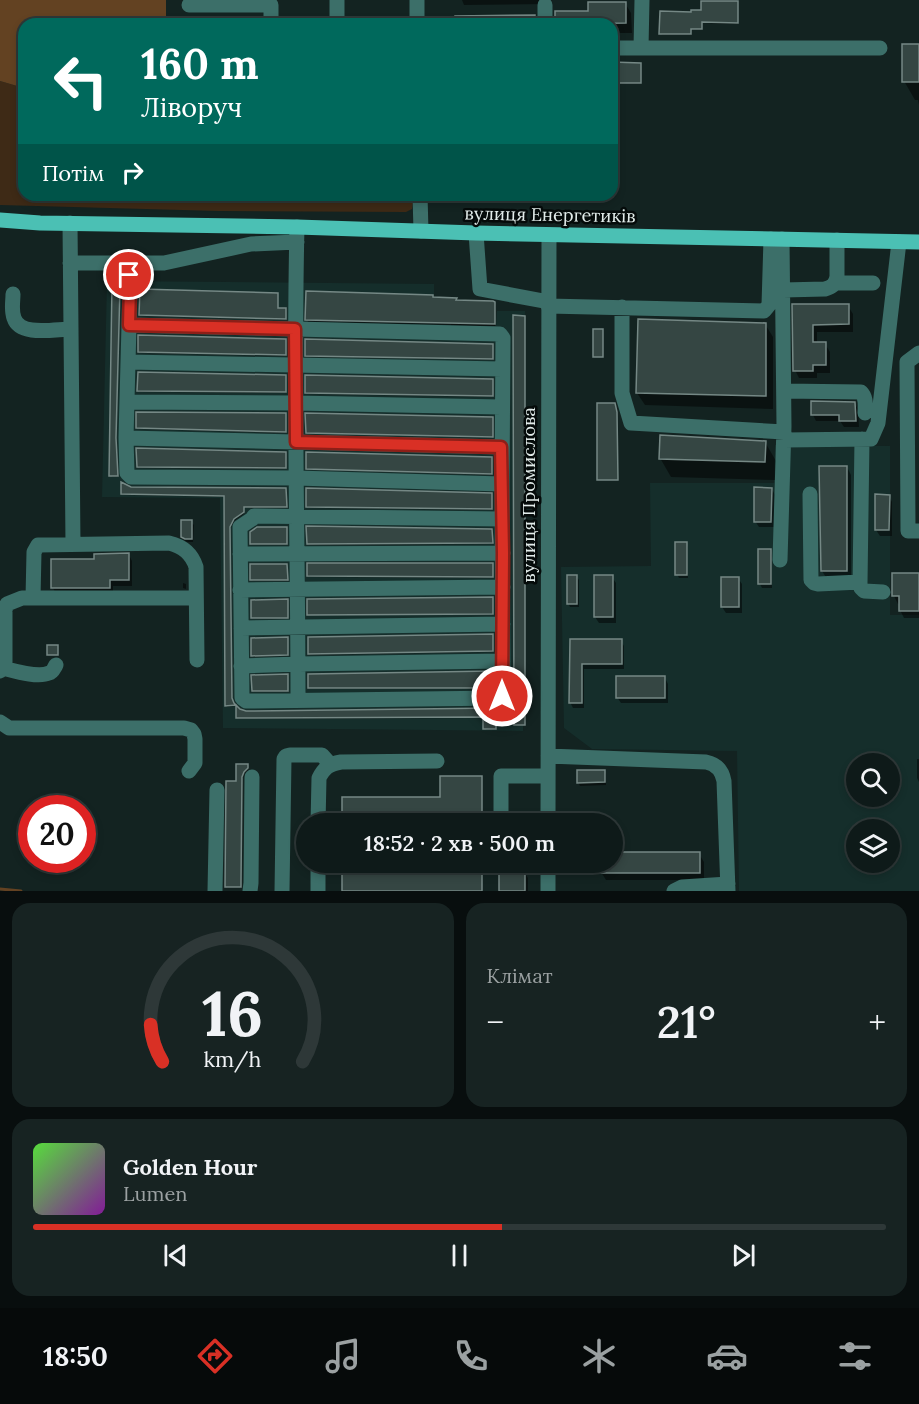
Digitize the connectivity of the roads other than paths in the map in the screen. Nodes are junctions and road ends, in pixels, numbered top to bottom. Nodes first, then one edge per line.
1 (337, 0) edge
2 (417, 0) edge
3 (642, 0) edge
4 (257, 2) edge
5 (189, 5) dead end
6 (545, 5) dead end
7 (271, 18) edge
8 (336, 18) edge
9 (417, 18) edge
10 (545, 18) edge
11 (618, 48) edge
12 (641, 48) junction
13 (880, 48) dead end
14 (420, 201) edge
15 (0, 220) edge
16 (70, 223) junction
17 (421, 231) junction
18 (476, 233) junction
19 (297, 234) junction
20 (549, 235) junction
21 (777, 239) junction
22 (837, 240) junction
23 (899, 242) junction
24 (919, 242) edge
25 (70, 263) junction
26 (127, 263) junction
27 (836, 283) junction
28 (873, 283) dead end
29 (783, 290) junction
30 (13, 294) dead end
31 (548, 304) junction
32 (622, 307) junction
33 (129, 325) junction
34 (71, 328) junction
35 (295, 329) junction
36 (919, 353) edge
37 (128, 362) junction
38 (295, 366) junction
39 (502, 369) junction
40 (784, 391) junction
41 (127, 402) junction
42 (295, 403) junction
43 (501, 407) junction
44 (865, 413) dead end
45 (784, 436) junction
46 (126, 438) junction
47 (862, 439) junction
48 (296, 442) junction
49 (501, 447) junction
50 (296, 478) junction
51 (502, 484) junction
52 (810, 494) dead end
53 (297, 516) junction
54 (502, 519) junction
55 (919, 531) edge
56 (73, 544) junction
57 (503, 553) junction
58 (240, 554) junction
59 (298, 554) junction
60 (780, 560) dead end
61 (860, 582) junction
62 (503, 587) junction
63 (298, 589) junction
64 (240, 590) junction
65 (883, 592) dead end
66 (196, 597) junction
67 (33, 598) junction
68 (503, 624) junction
69 (298, 627) junction
70 (241, 628) junction
71 (197, 660) dead end
72 (502, 661) junction
73 (298, 664) junction
74 (56, 665) dead end
75 (241, 666) junction
76 (2, 670) edge
77 (298, 700) junction
78 (0, 722) edge
79 (548, 756) junction
80 (437, 761) dead end
81 (330, 764) junction
82 (189, 771) dead end
83 (548, 776) junction
84 (252, 777) dead end
85 (218, 790) dead end
86 (318, 813) edge
87 (501, 813) dead end
88 (548, 813) edge
89 (318, 873) edge
90 (548, 873) edge
91 (728, 888) edge
92 (215, 891) edge
93 (250, 891) edge
94 (282, 891) edge
95 (318, 891) edge
96 (548, 891) edge
97 (674, 891) edge

1 - 8 street
2 - 9 street
3 - 12 street
4 - 5 street
4 - 7 street
6 - 10 street
11 - 12 street
12 - 13 street
14 - 17 street
15 - 16 main road, вулиця Енергетиків
16 - 19 main road, вулиця Енергетиків
16 - 25 street
17 - 18 main road, вулиця Енергетиків
17 - 19 main road, вулиця Енергетиків
18 - 20 main road, вулиця Енергетиків
18 - 31 street
19 - 26 street
19 - 35 street
20 - 21 main road, вулиця Енергетиків
20 - 31 street, вулиця Промислова
21 - 22 main road, вулиця Енергетиків
21 - 29 street
21 - 32 street
22 - 23 main road, вулиця Енергетиків
22 - 27 street
23 - 24 main road, вулиця Енергетиків
23 - 47 street
25 - 26 street
25 - 34 street
26 - 33 street
27 - 28 street
27 - 29 street
29 - 40 street
30 - 34 street
31 - 32 street
31 - 79 street, вулиця Промислова
32 - 45 street
33 - 35 street
33 - 37 street
34 - 56 street
35 - 38 street
35 - 39 street
36 - 55 street
37 - 38 street
37 - 41 street
38 - 39 street
38 - 42 street
39 - 43 street
40 - 44 street
40 - 45 street
41 - 42 street
41 - 46 street
42 - 43 street
42 - 48 street
43 - 49 street
45 - 47 street
45 - 60 street
46 - 48 street
46 - 50 street
47 - 61 street
48 - 49 street
48 - 50 street
49 - 51 street
50 - 51 street
50 - 53 street
51 - 54 street
52 - 61 street
53 - 54 street
53 - 58 street
53 - 59 street
54 - 57 street
56 - 66 street
56 - 67 street
57 - 59 street
57 - 62 street
58 - 59 street
58 - 64 street
59 - 63 street
61 - 65 street
62 - 63 street
62 - 68 street
63 - 64 street
63 - 69 street
64 - 70 street
66 - 67 street
66 - 71 street
67 - 76 street
68 - 69 street
68 - 72 street
69 - 70 street
69 - 73 street
70 - 75 street
72 - 73 street
72 - 77 street
73 - 75 street
73 - 77 street
74 - 76 street
75 - 77 street
78 - 82 street
79 - 83 street, вулиця Промислова
79 - 91 street
80 - 81 street
81 - 86 street
81 - 94 street
83 - 87 street
83 - 88 street, вулиця Промислова
84 - 93 street
85 - 92 street
89 - 95 street
90 - 96 street
91 - 97 street

